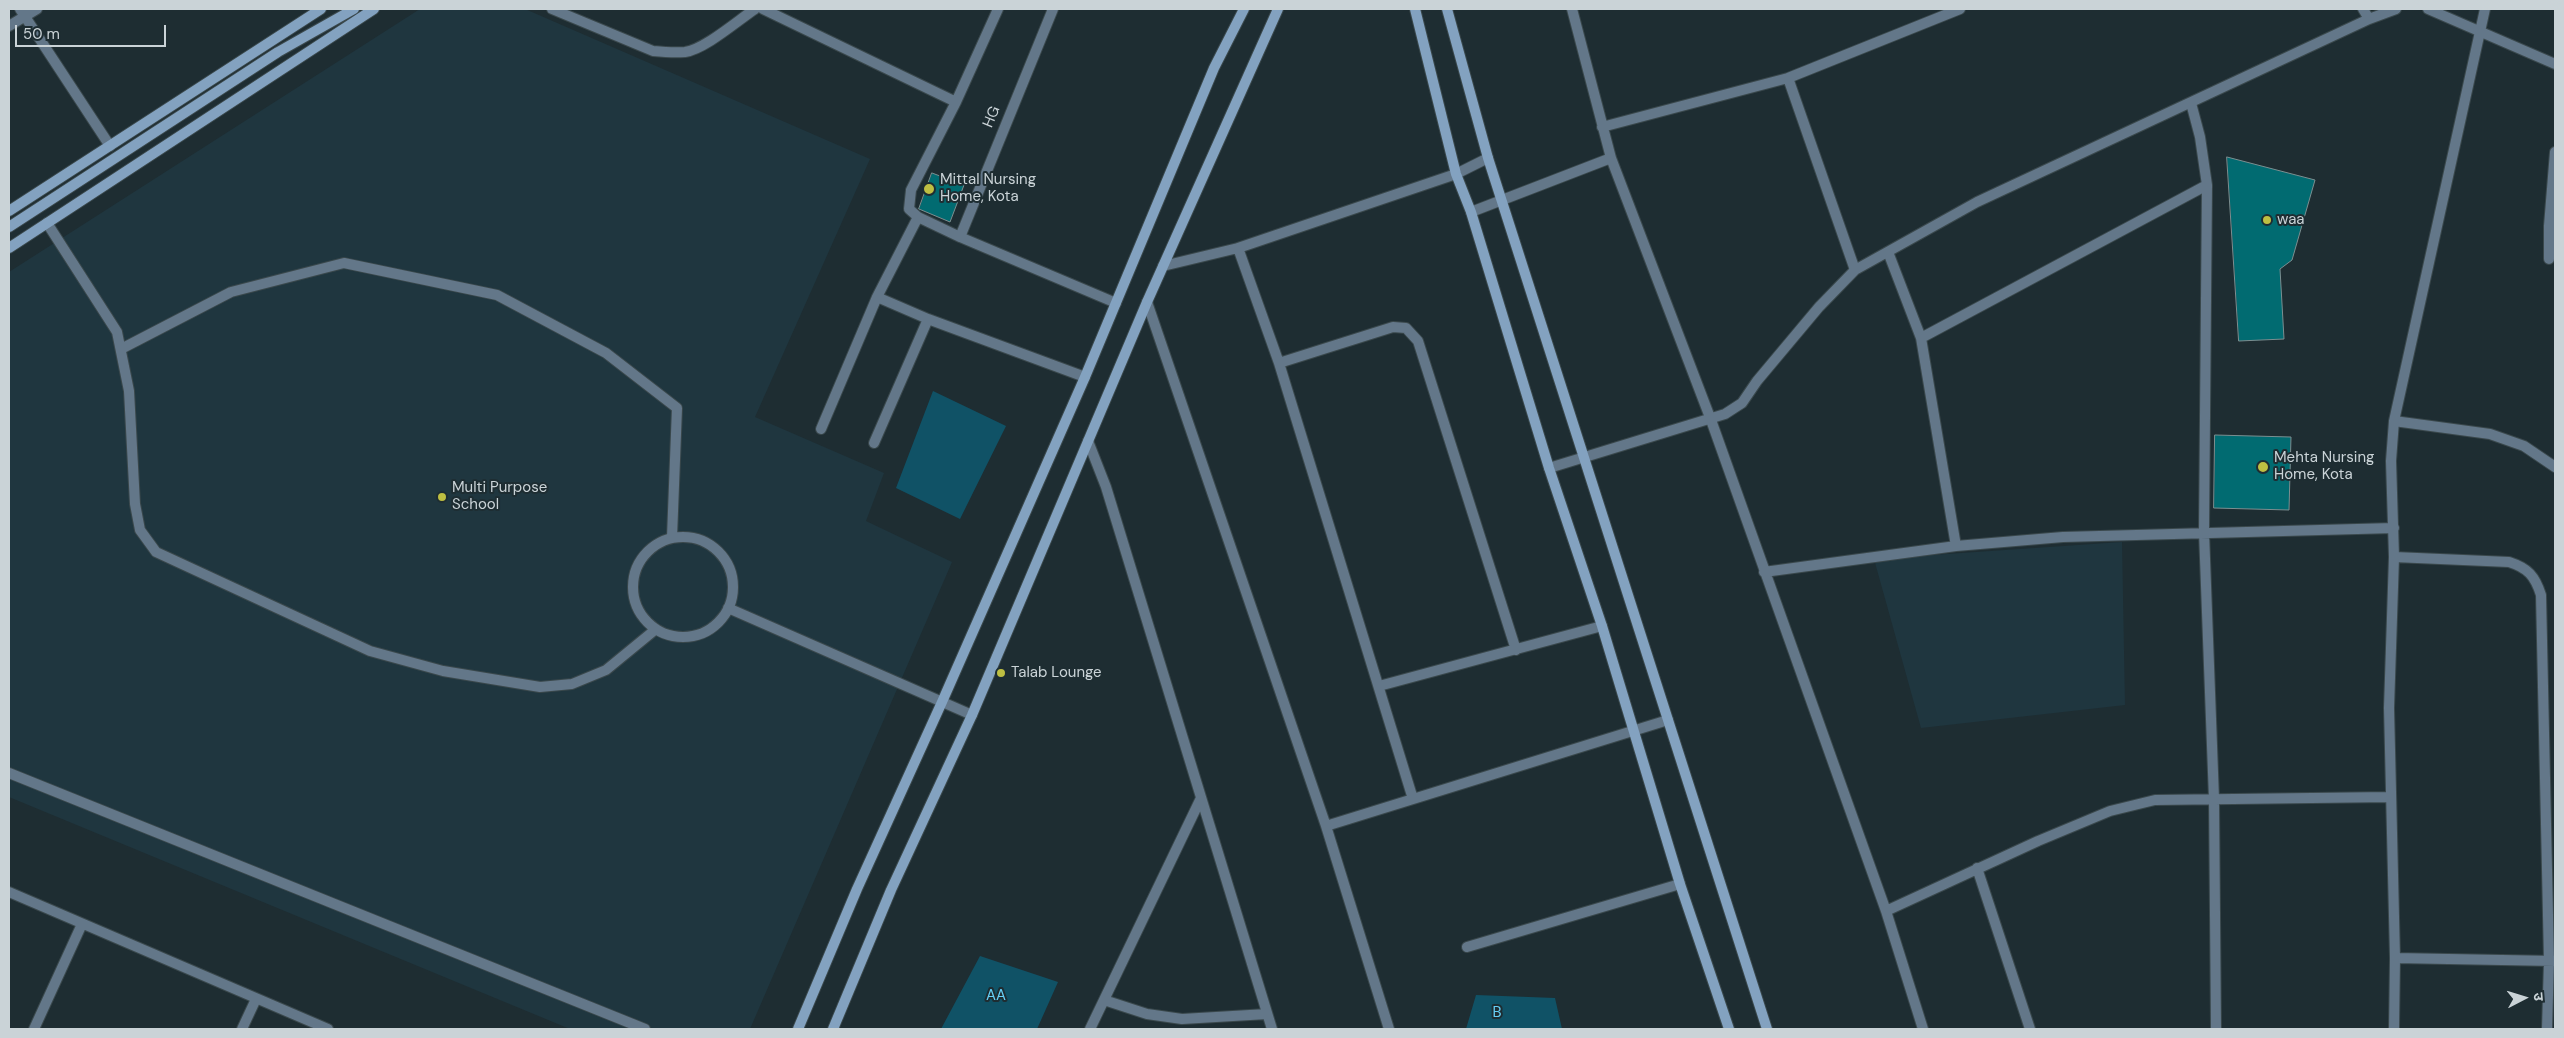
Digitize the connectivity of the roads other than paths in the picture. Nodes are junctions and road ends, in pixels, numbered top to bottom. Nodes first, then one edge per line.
1 (37, 9) edge
2 (321, 9) edge
3 (354, 9) edge
4 (552, 9) edge
5 (755, 9) edge
6 (763, 9) edge
7 (998, 9) edge
8 (1053, 9) edge
9 (1244, 9) edge
10 (1278, 9) edge
11 (1415, 9) edge
12 (1447, 9) edge
13 (1572, 9) edge
14 (1960, 9) edge
15 (2363, 9) edge
16 (2396, 9) edge
17 (2428, 9) edge
18 (2486, 9) edge
19 (369, 10) edge
20 (22, 12) edge
21 (2369, 19) junction
22 (9, 26) edge
23 (2480, 33) junction
24 (2555, 64) edge
25 (1788, 78) junction
26 (956, 102) junction
27 (2191, 104) junction
28 (1602, 127) junction
29 (110, 146) junction
30 (2555, 152) edge
31 (1488, 158) junction
32 (1611, 158) junction
33 (1456, 174) junction
34 (2207, 185) junction
35 (1503, 201) junction
36 (9, 211) edge
37 (1471, 212) junction
38 (918, 217) junction
39 (47, 223) junction
40 (2552, 226) edge
41 (9, 227) edge
42 (960, 237) junction
43 (9, 248) edge
44 (1238, 248) junction
45 (1888, 252) junction
46 (2549, 259) dead end
47 (1163, 266) junction
48 (1855, 270) junction
49 (877, 297) junction
50 (1147, 302) junction
51 (1116, 303) junction
52 (928, 320) junction
53 (1921, 338) junction
54 (121, 349) junction
55 (1279, 363) junction
56 (1085, 377) junction
57 (1711, 420) junction
58 (2394, 421) junction
59 (821, 429) dead end
60 (1088, 441) junction
61 (874, 442) dead end
62 (1584, 459) junction
63 (2555, 467) edge
64 (1549, 468) junction
65 (2394, 528) junction
66 (2204, 532) junction
67 (672, 537) junction
68 (1956, 546) junction
69 (2394, 557) junction
70 (1764, 572) junction
71 (728, 608) junction
72 (1602, 626) junction
73 (656, 629) junction
74 (1516, 650) junction
75 (1379, 686) junction
76 (942, 702) junction
77 (972, 715) junction
78 (1668, 720) junction
79 (1634, 730) junction
80 (9, 773) edge
81 (2390, 797) junction
82 (1202, 798) junction
83 (1414, 799) junction
84 (2214, 799) junction
85 (1326, 826) junction
86 (1977, 868) junction
87 (1680, 884) junction
88 (9, 892) edge
89 (1886, 911) junction
90 (82, 924) junction
91 (1467, 947) dead end
92 (2395, 958) junction
93 (2552, 961) edge
94 (256, 1000) junction
95 (1104, 1000) junction
96 (1267, 1014) junction
97 (34, 1029) edge
98 (242, 1029) edge
99 (328, 1029) edge
100 (645, 1029) edge
101 (798, 1029) edge
102 (833, 1029) edge
103 (1090, 1029) edge
104 (1272, 1029) edge
105 (1389, 1029) edge
106 (1730, 1029) edge
107 (1767, 1029) edge
108 (1923, 1029) edge
109 (2030, 1029) edge
110 (2216, 1029) edge
111 (2394, 1029) edge
112 (2548, 1029) edge

1 - 20 street
2 - 29 street
3 - 41 street
4 - 5 street
6 - 26 street
7 - 26 street
8 - 42 street, HG
9 - 51 street
10 - 47 street
11 - 33 street
12 - 31 street
13 - 28 street
14 - 25 street
15 - 21 street
16 - 21 street
17 - 23 street
18 - 23 street
19 - 39 street
20 - 22 street
20 - 29 street
21 - 27 street
23 - 24 street
23 - 58 street
25 - 28 street
25 - 48 street
26 - 38 street
27 - 34 street
27 - 45 street
28 - 32 street
29 - 36 street
30 - 40 street
31 - 33 street
31 - 35 street
32 - 35 street
32 - 57 street
33 - 37 street
33 - 44 street
34 - 53 street
34 - 66 street
35 - 37 street
35 - 62 street
37 - 64 street
38 - 42 street
38 - 49 street
39 - 43 street
39 - 54 street
40 - 46 street
42 - 51 street
44 - 47 street
44 - 55 street
45 - 48 street
45 - 53 street
47 - 50 street
48 - 57 street
49 - 52 street
49 - 59 street
50 - 60 street
50 - 85 street
51 - 56 street
52 - 56 street
52 - 61 street
53 - 68 street
54 - 67 street
54 - 73 street
55 - 74 street
55 - 75 street
56 - 76 street
57 - 62 street
57 - 70 street
58 - 63 street
58 - 65 street
60 - 77 street
60 - 82 street
62 - 64 street
62 - 78 street
64 - 72 street
65 - 66 street
65 - 69 street
66 - 68 street
66 - 84 street
67 - 71 street
67 - 73 street
68 - 70 street
69 - 81 street
69 - 93 street
70 - 89 street
71 - 73 street
71 - 76 street
72 - 74 street
72 - 79 street
74 - 75 street
75 - 83 street
76 - 77 street
76 - 101 street
77 - 102 street
78 - 79 street
78 - 107 street
79 - 83 street
79 - 87 street
80 - 100 street
81 - 84 street
81 - 92 street
82 - 95 street
82 - 96 street
83 - 85 street
84 - 86 street
84 - 110 street
85 - 105 street
86 - 89 street
86 - 109 street
87 - 91 street
87 - 106 street
88 - 90 street
89 - 108 street
90 - 94 street
90 - 97 street
92 - 93 street
92 - 111 street
93 - 112 street
94 - 98 street
94 - 99 street
95 - 96 street
95 - 103 street
96 - 104 street

